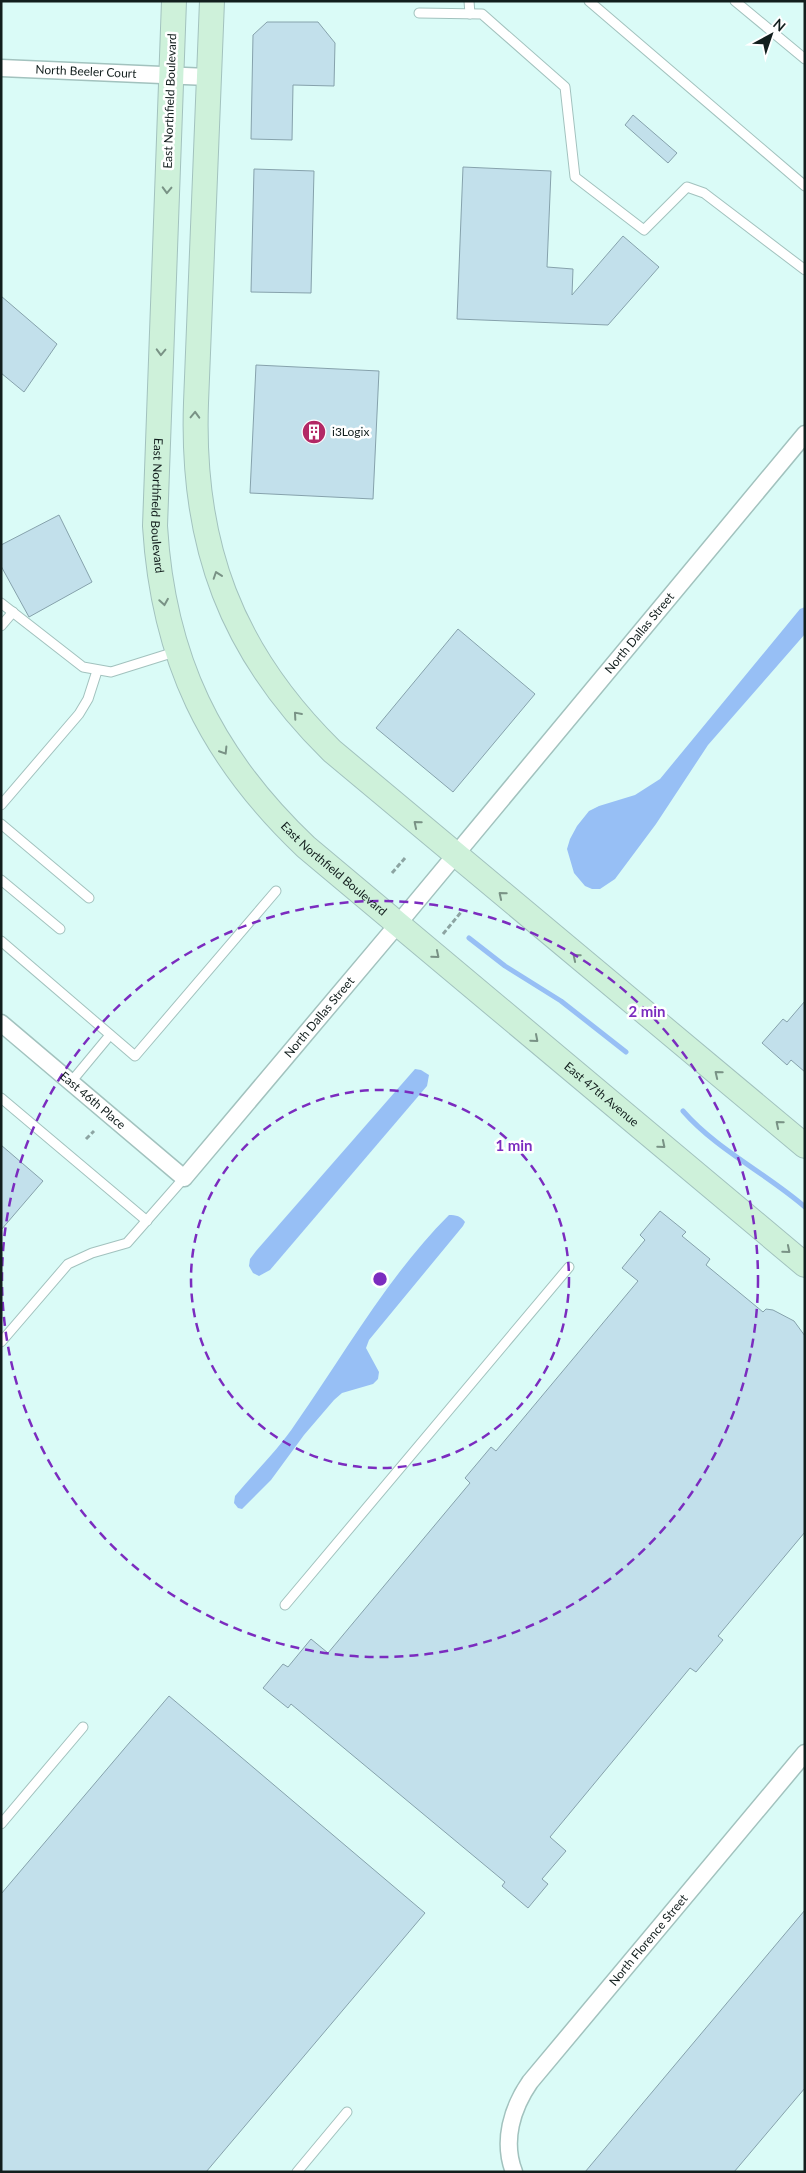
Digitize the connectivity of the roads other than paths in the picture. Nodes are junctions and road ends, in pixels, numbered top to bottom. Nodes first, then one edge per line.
1 (174, 1) edge
2 (212, 1) edge
3 (469, 1) edge
4 (589, 1) edge
5 (735, 1) edge
6 (419, 13) dead end
7 (470, 14) junction
8 (805, 59) edge
9 (1, 68) edge
10 (171, 75) junction
11 (208, 77) junction
12 (805, 186) edge
13 (805, 270) edge
14 (805, 434) edge
15 (1, 603) edge
16 (13, 612) junction
17 (1, 626) edge
18 (178, 652) junction
19 (97, 671) junction
20 (1, 805) edge
21 (1, 824) edge
22 (455, 855) junction
23 (1, 880) edge
24 (276, 891) dead end
25 (89, 898) dead end
26 (398, 924) junction
27 (60, 929) dead end
28 (1, 941) edge
29 (1, 1023) edge
30 (110, 1035) junction
31 (71, 1082) junction
32 (1, 1098) edge
33 (805, 1146) edge
34 (184, 1178) junction
35 (147, 1222) junction
36 (805, 1265) edge
37 (569, 1267) dead end
38 (1, 1342) edge
39 (285, 1605) dead end
40 (83, 1727) dead end
41 (805, 1753) edge
42 (1, 1824) edge
43 (347, 2112) dead end
44 (297, 2172) edge
45 (514, 2172) edge

1 - 10 main road, East Northfield Boulevard
2 - 11 main road
3 - 7 lane
4 - 12 lane
5 - 8 lane
6 - 7 lane
7 - 13 lane
9 - 10 street, North Beeler Court
10 - 11 street, North Beeler Court
10 -> 18 main road, East Northfield Boulevard
22 -> 11 main road
14 - 22 street, North Dallas Street
15 - 16 lane
16 - 17 lane
16 - 19 lane
18 - 19 lane
18 -> 26 main road, East Northfield Boulevard
19 - 20 lane
21 - 25 lane
22 - 26 street, North Dallas Street
33 -> 22 main road
23 - 27 lane
24 - 30 lane
26 - 34 street, North Dallas Street
26 -> 36 main road, East 47th Avenue
28 - 30 lane
29 - 31 street, East 46th Place
30 - 31 lane
31 - 34 street, East 46th Place
32 - 35 lane
34 - 35 lane
35 - 38 lane
37 - 39 lane
40 - 42 lane
41 - 45 street, North Florence Street
43 - 44 lane

